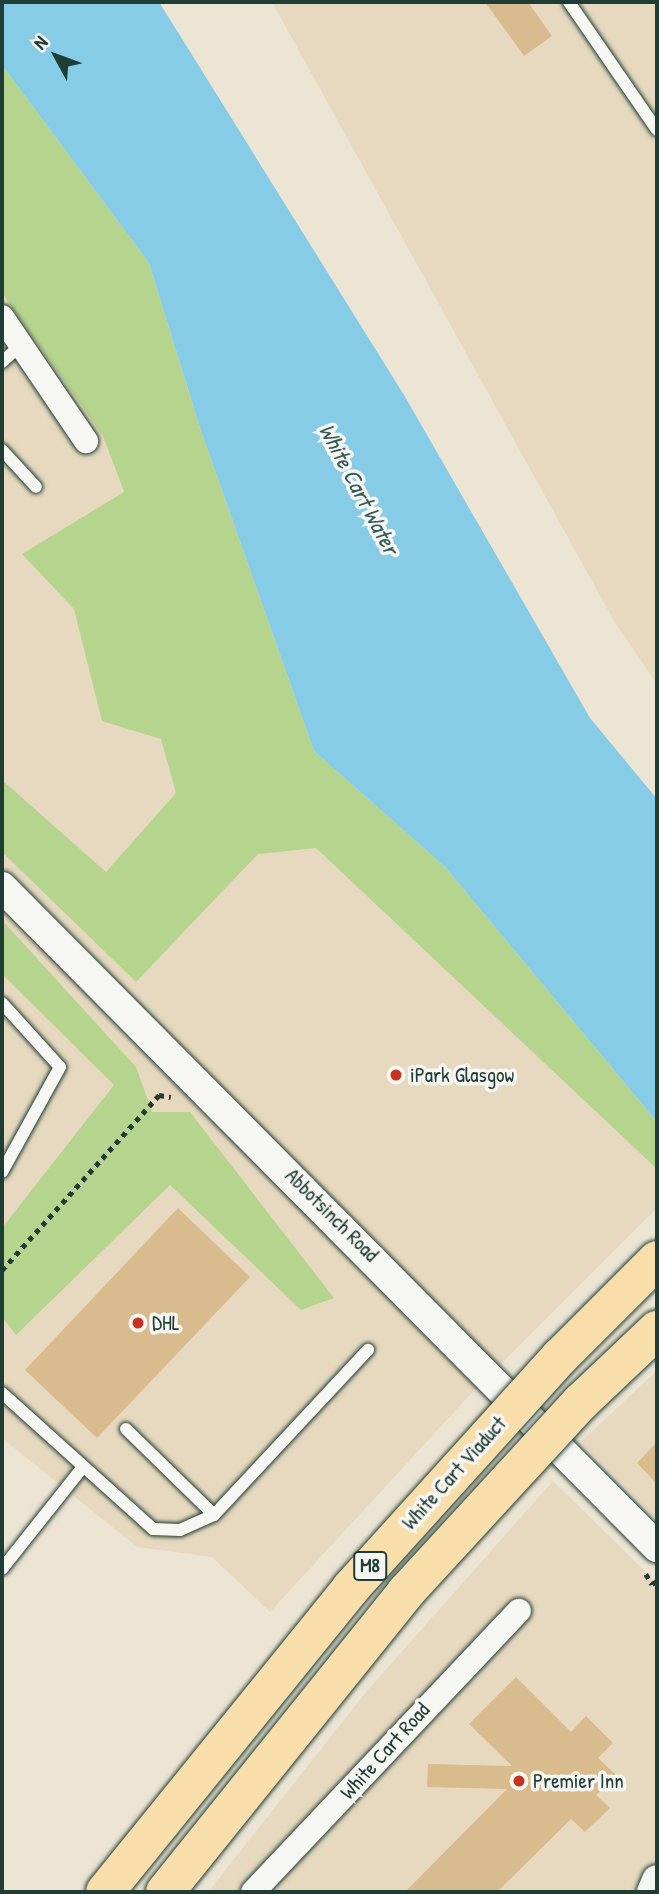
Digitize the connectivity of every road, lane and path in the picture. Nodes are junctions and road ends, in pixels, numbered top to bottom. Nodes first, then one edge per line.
1 (569, 2) edge
2 (657, 130) edge
3 (2, 317) edge
4 (21, 345) junction
5 (2, 362) edge
6 (86, 441) dead end
7 (2, 450) edge
8 (36, 487) dead end
9 (2, 887) edge
10 (2, 1003) edge
11 (220, 1101) junction
12 (2, 1172) edge
13 (657, 1260) edge
14 (2, 1270) edge
15 (657, 1330) edge
16 (368, 1350) dead end
17 (2, 1393) edge
18 (126, 1429) dead end
19 (82, 1468) junction
20 (214, 1515) junction
21 (657, 1547) edge
22 (2, 1569) edge
23 (519, 1611) dead end
24 (657, 1880) edge
25 (105, 1892) edge
26 (165, 1892) edge
27 (253, 1892) edge
28 (652, 1892) edge

1 - 2 lane
3 - 4 street
4 - 5 lane
4 - 6 street
7 - 8 lane
9 - 11 street, Abbotsinch Road
10 - 12 lane
11 - 14 path
11 - 21 street, Abbotsinch Road
13 - 25 highway, White Cart Viaduct / M8, bridge
15 - 26 highway, White Cart Viaduct / M8, bridge
16 - 20 lane
17 - 19 lane
18 - 20 lane
19 - 20 lane
19 - 22 lane
23 - 27 street, White Cart Road
24 - 28 street

